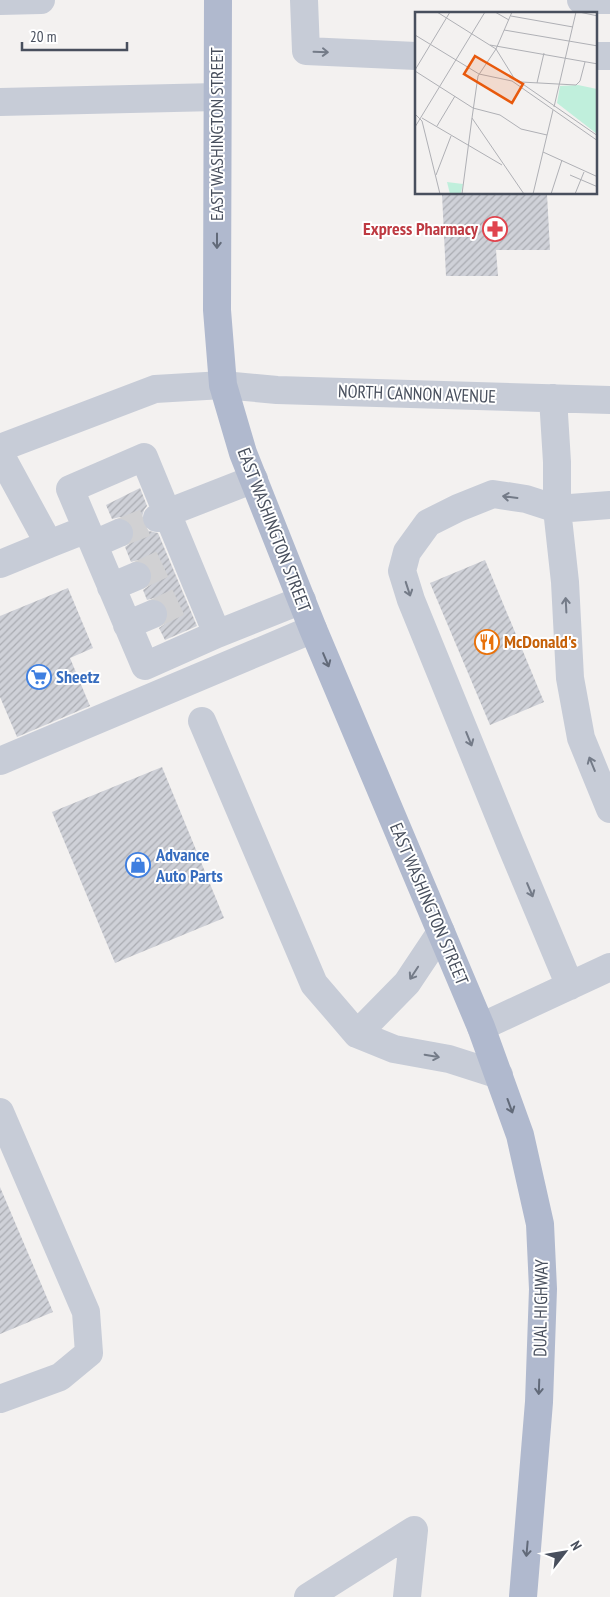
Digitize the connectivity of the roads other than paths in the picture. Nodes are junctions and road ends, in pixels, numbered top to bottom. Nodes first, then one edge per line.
1 (41, 0) edge
2 (218, 0) edge
3 (304, 0) edge
4 (581, 0) edge
5 (610, 0) edge
6 (0, 1) edge
7 (415, 56) edge
8 (218, 97) junction
9 (0, 102) edge
10 (223, 385) junction
11 (553, 398) junction
12 (610, 400) edge
13 (0, 448) edge
14 (0, 454) edge
15 (254, 479) junction
16 (610, 505) edge
17 (557, 509) junction
18 (162, 515) junction
19 (119, 533) tunnel mouth
20 (90, 537) junction
21 (49, 544) junction
22 (0, 564) edge
23 (137, 576) tunnel mouth
24 (111, 587) junction
25 (302, 600) junction
26 (153, 614) tunnel mouth
27 (127, 625) junction
28 (313, 629) junction
29 (217, 634) junction
30 (202, 720) dead end
31 (0, 761) edge
32 (610, 809) edge
33 (441, 932) junction
34 (610, 967) edge
35 (570, 986) junction
36 (481, 1027) junction
37 (357, 1034) junction
38 (498, 1075) junction
39 (0, 1112) edge
40 (0, 1399) edge
41 (308, 1597) edge
42 (407, 1597) edge
43 (523, 1597) edge

1 - 6 street
2 - 8 main road, EAST WASHINGTON STREET
3 -> 7 street
4 - 5 street
8 - 9 street
8 -> 10 main road, EAST WASHINGTON STREET
10 - 11 street, NORTH CANNON AVENUE
10 - 13 street, NORTH CANNON AVENUE
10 - 15 main road, EAST WASHINGTON STREET
11 - 12 street, NORTH CANNON AVENUE
11 - 17 street
14 - 21 street
15 - 18 street
15 - 25 main road, EAST WASHINGTON STREET
16 - 17 street
32 -> 17 street
17 -> 35 street
18 - 20 street
18 - 29 street
19 - 20 street
20 - 21 street
20 - 24 street
21 - 22 street
23 - 24 street
24 - 27 street
25 - 28 main road, EAST WASHINGTON STREET
25 - 29 street
26 - 27 street
27 - 29 street
28 - 31 street
28 -> 33 main road, EAST WASHINGTON STREET
30 - 37 street
33 - 36 main road, EAST WASHINGTON STREET
33 -> 37 street
34 - 35 street
35 - 36 street
36 - 38 main road, DUAL HIGHWAY
37 -> 38 street
38 -> 43 main road, DUAL HIGHWAY
39 - 40 street
41 - 42 street

